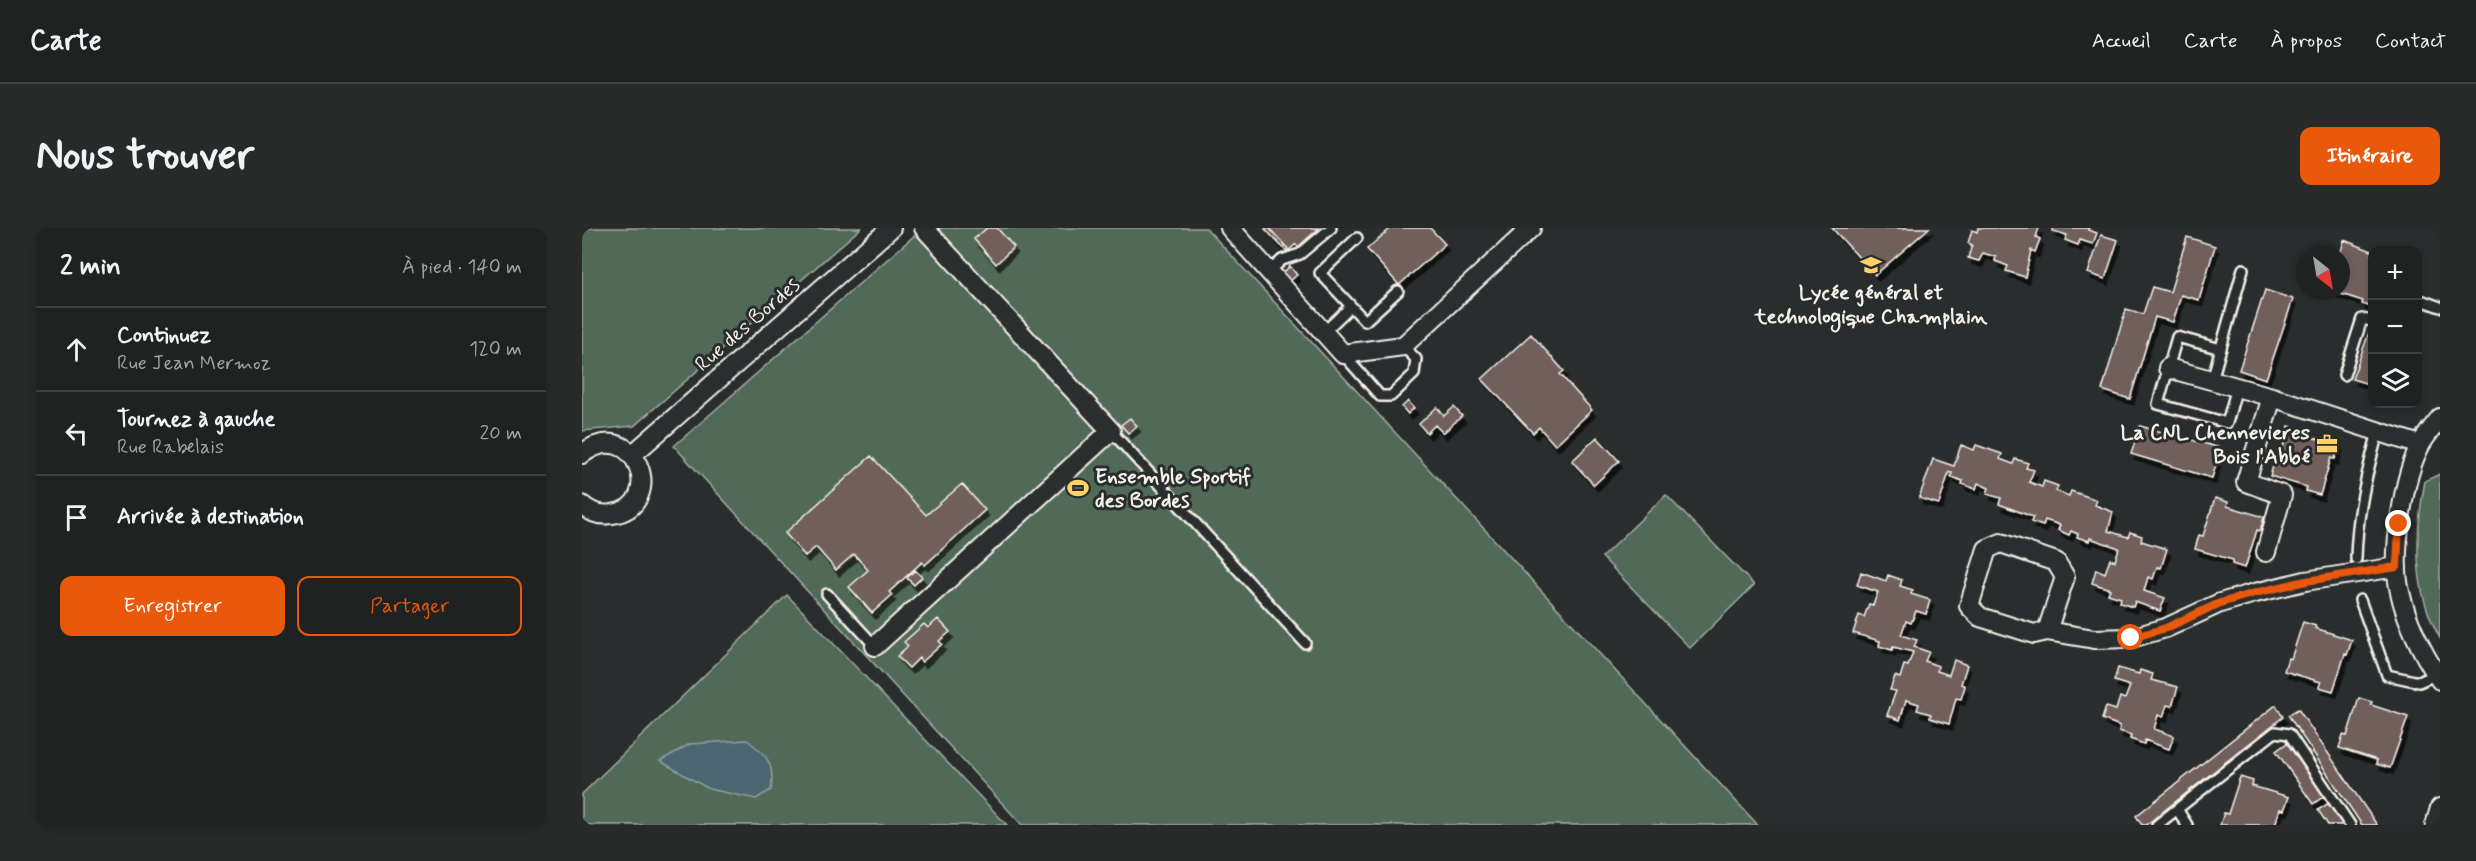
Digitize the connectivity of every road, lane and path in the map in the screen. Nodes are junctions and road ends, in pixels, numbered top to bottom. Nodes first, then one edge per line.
1 (891, 228) edge
2 (924, 228) edge
3 (1230, 228) edge
4 (1330, 228) edge
5 (1531, 228) edge
6 (1358, 238) dead end
7 (2243, 268) dead end
8 (1269, 273) junction
9 (1398, 291) dead end
10 (2421, 300) edge
11 (1352, 306) junction
12 (2440, 307) edge
13 (2368, 320) edge
14 (1323, 333) junction
15 (1403, 346) junction
16 (2221, 349) junction
17 (1343, 354) junction
18 (2168, 368) junction
19 (2344, 375) dead end
20 (2212, 380) junction
21 (2237, 387) junction
22 (2272, 397) junction
23 (2440, 418) edge
24 (1111, 431) junction
25 (2378, 432) junction
26 (2420, 445) junction
27 (582, 454) edge
28 (632, 455) junction
29 (583, 507) edge
30 (2266, 552) dead end
31 (2356, 559) dead end
32 (2397, 567) junction
33 (827, 594) dead end
34 (2360, 600) dead end
35 (2047, 631) junction
36 (1305, 643) dead end
37 (876, 646) joint
38 (2438, 677) edge
39 (2440, 808) edge
40 (2176, 809) junction
41 (2157, 825) edge
42 (2187, 825) edge
43 (2350, 825) edge
44 (2435, 825) edge

1 - 28 street, Rue des Bordes
2 - 24 street
3 - 8 street
4 - 8 lane
5 - 15 street
6 - 11 lane
7 - 16 lane
8 - 14 street
9 - 11 lane
10 - 12 lane
11 - 14 lane
13 - 19 lane
14 - 17 street
15 - 17 street
15 - 17 lane
16 - 18 lane
16 - 20 lane
18 - 20 street
18 - 21 lane
20 - 21 street
21 - 22 street
22 - 25 street
22 - 30 street
23 - 26 street
24 - 36 lane
24 - 37 street
25 - 26 street
25 - 31 lane
26 - 32 street
27 - 28 street
28 - 29 street
32 - 35 street
32 - 38 street
33 - 37 lane
34 - 38 lane
35 - 35 street
39 - 44 street
40 - 41 lane
40 - 42 lane
40 - 43 lane

